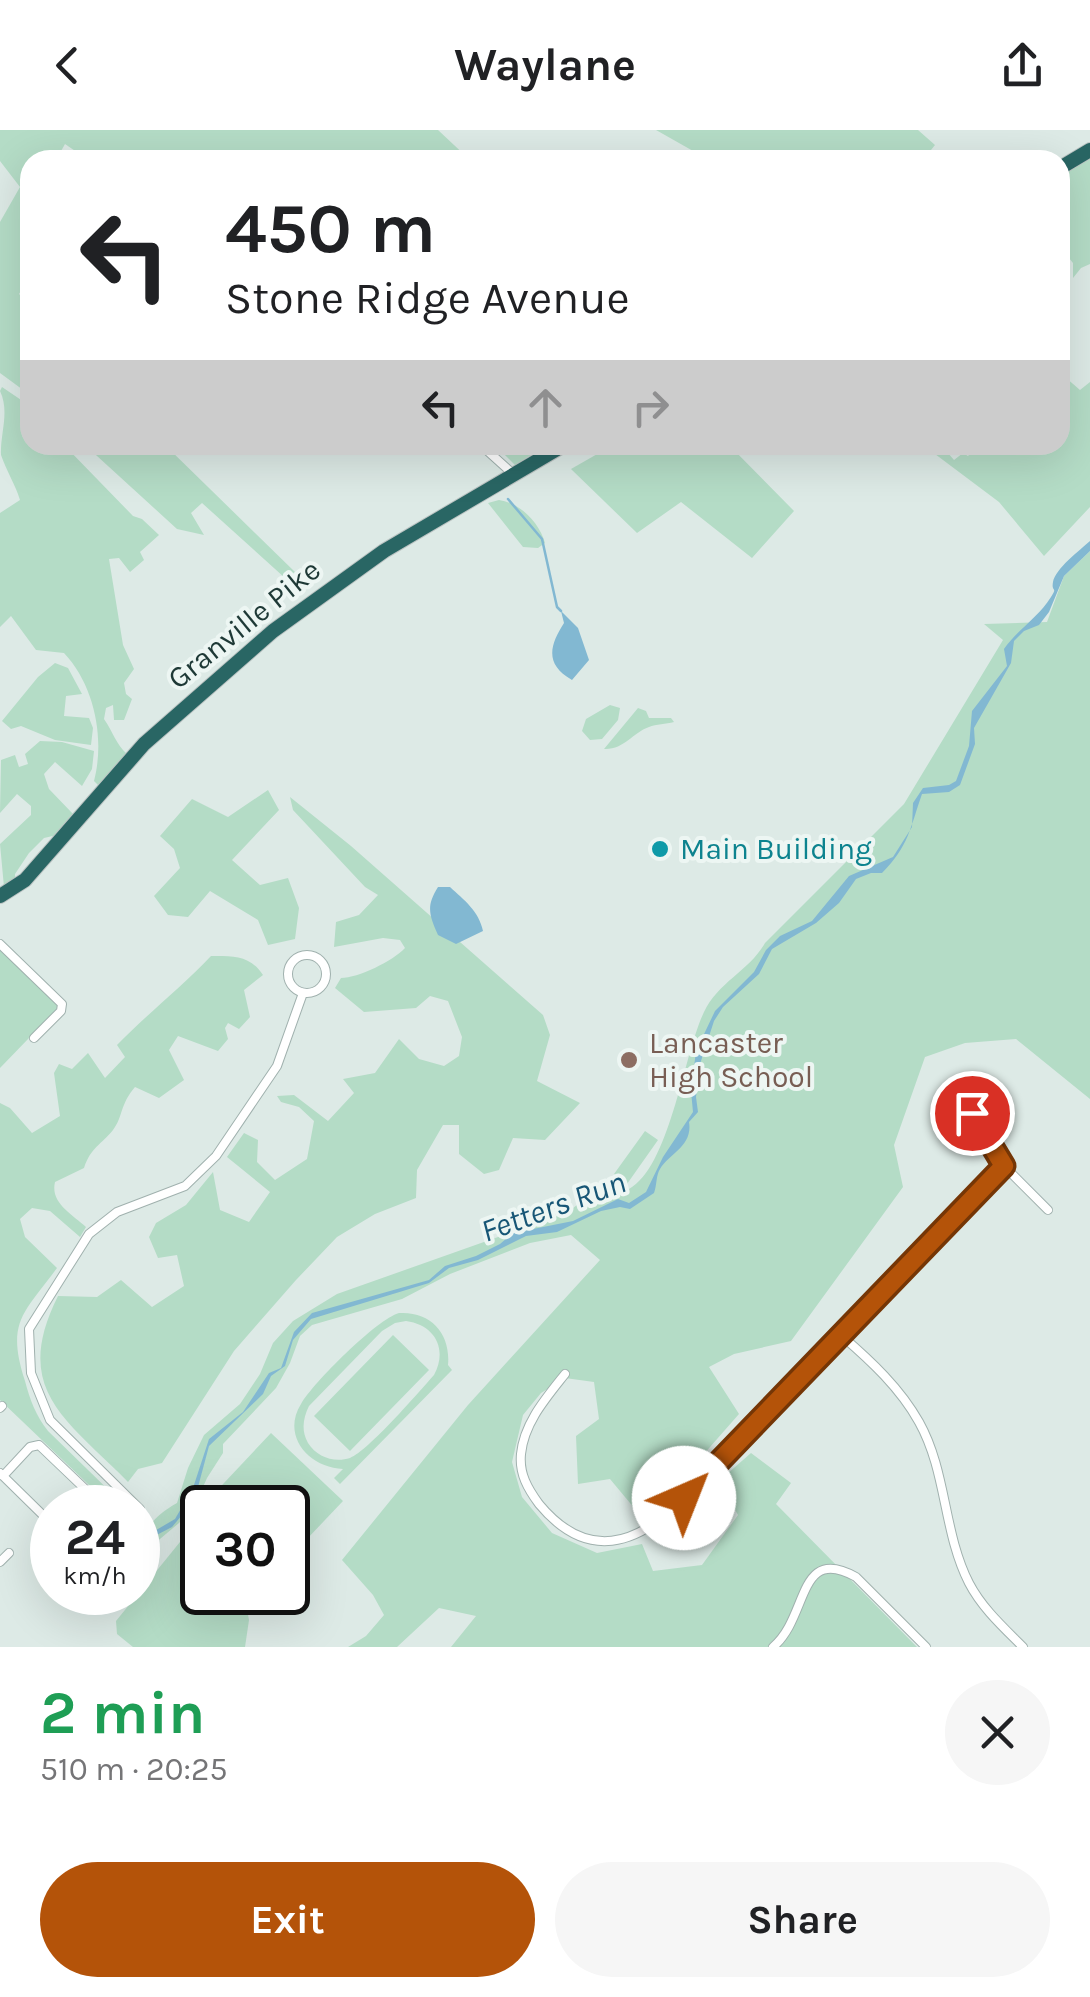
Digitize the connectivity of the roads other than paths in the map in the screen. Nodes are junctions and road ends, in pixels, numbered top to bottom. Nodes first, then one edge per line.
1 (492, 455) edge
2 (545, 455) edge
3 (512, 473) junction
4 (1, 891) edge
5 (0, 944) edge
6 (302, 992) junction
7 (34, 1038) dead end
8 (972, 1113) dead end
9 (1004, 1166) junction
10 (1048, 1210) dead end
11 (842, 1336) junction
12 (565, 1374) dead end
13 (2, 1474) edge
14 (81, 1485) edge
15 (116, 1485) edge
16 (30, 1502) edge
17 (9, 1553) dead end
18 (0, 1562) edge
19 (774, 1647) edge
20 (926, 1647) edge
21 (1024, 1647) edge

1 - 3 street
2 - 3 highway, Granville Pike
3 - 4 highway, Granville Pike
5 - 7 street
6 - 6 street
6 - 15 street
8 - 9 street
9 - 10 street
9 - 11 street
11 - 12 street
11 - 21 street
13 - 14 street
13 - 16 street
17 - 18 street
19 - 20 street

